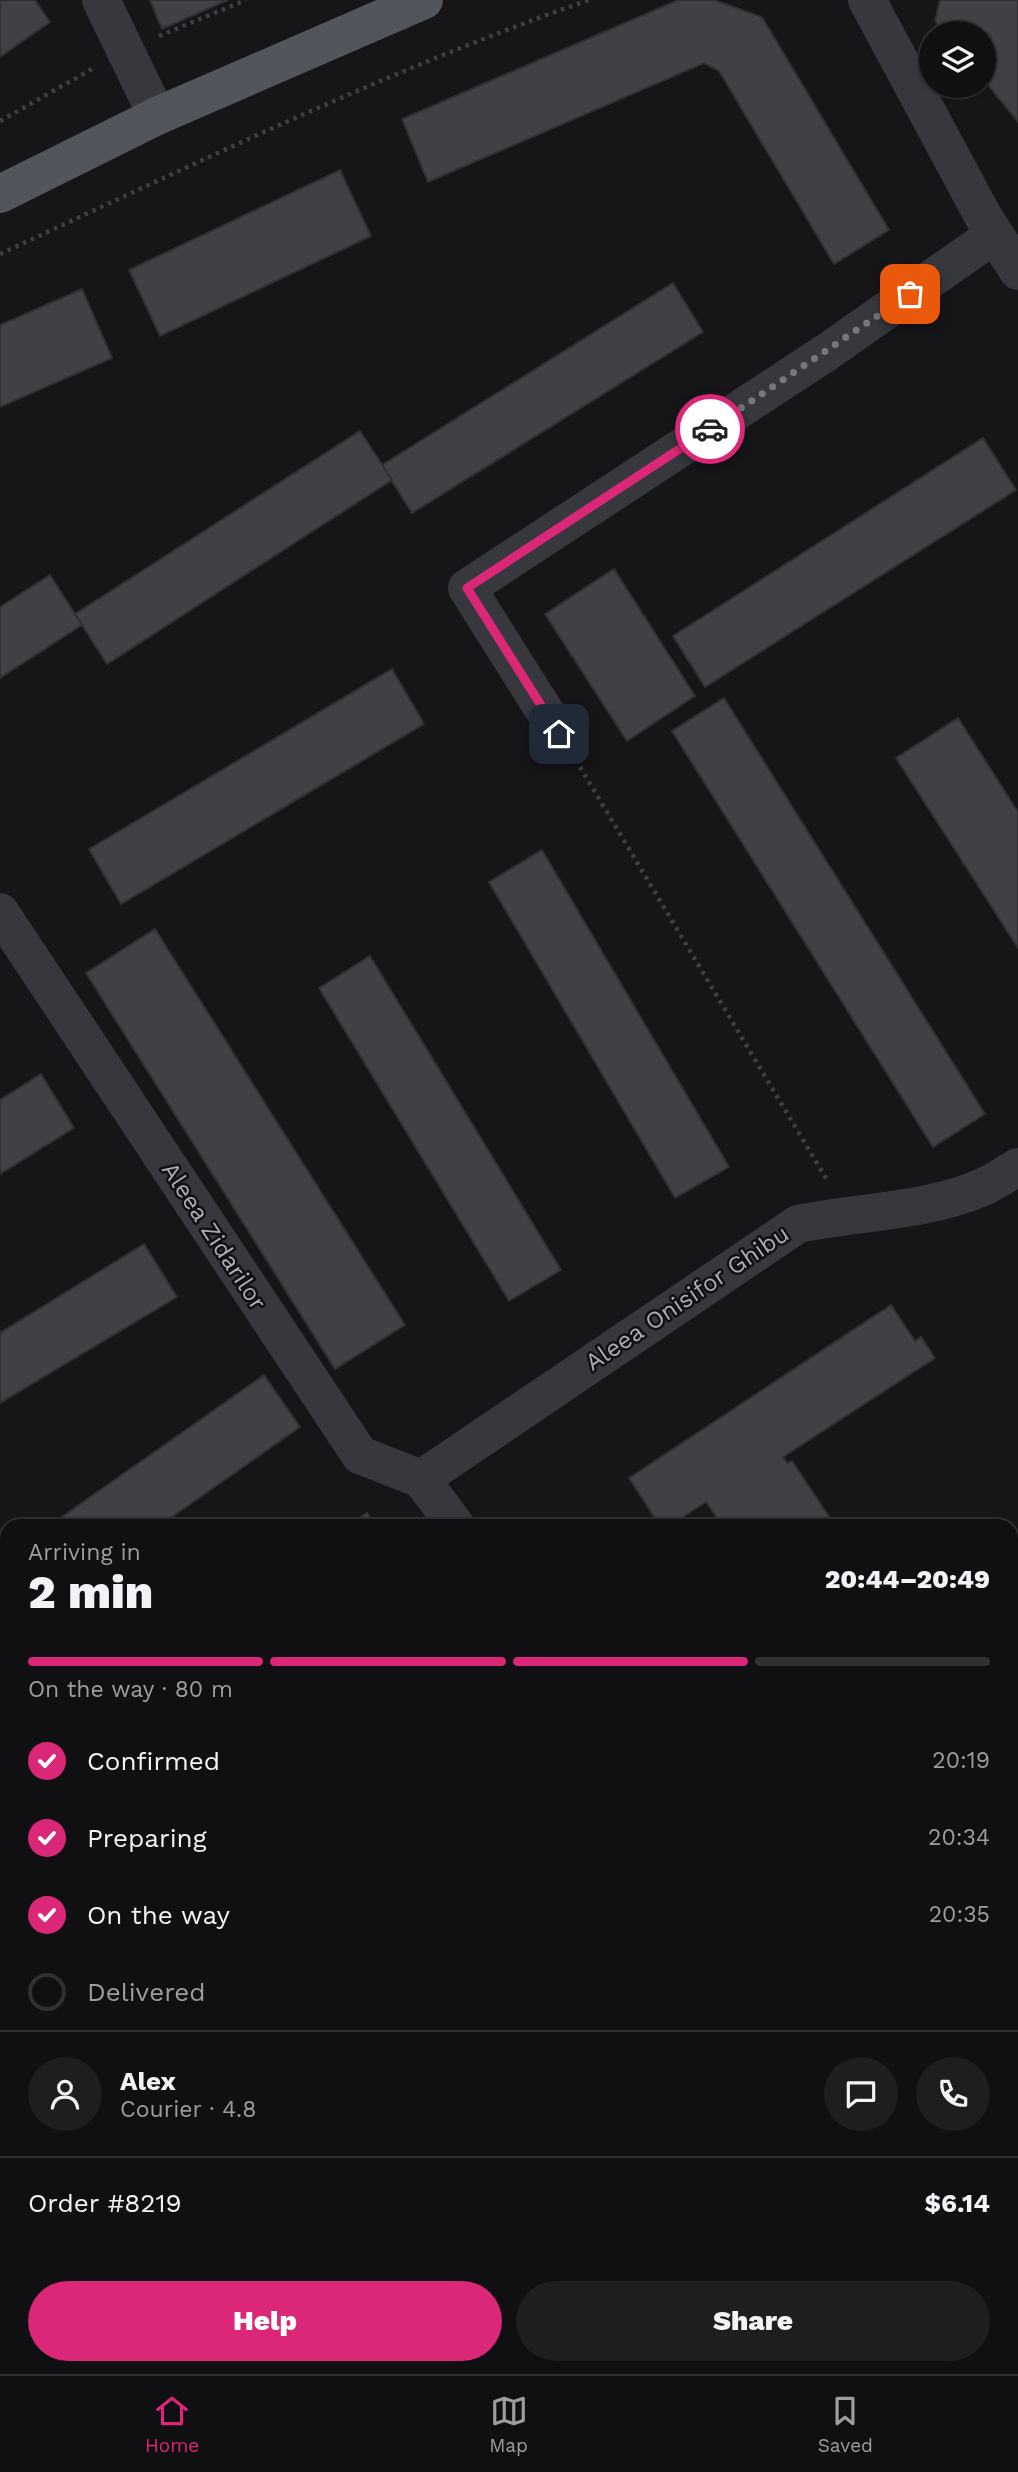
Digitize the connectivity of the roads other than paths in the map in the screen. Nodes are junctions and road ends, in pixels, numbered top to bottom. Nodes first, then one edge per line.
1 (101, 0) edge
2 (424, 0) edge
3 (867, 0) edge
4 (157, 116) junction
5 (0, 194) edge
6 (994, 235) junction
7 (1018, 271) edge
8 (559, 734) road end
9 (0, 912) edge
10 (1018, 1167) edge
11 (421, 1479) junction
12 (451, 1519) edge

1 - 4 street
2 - 4 main road
3 - 6 street
4 - 5 main road
6 - 7 street
6 - 8 street
9 - 11 street, Aleea Zidarilor
10 - 11 street, Aleea Onisifor Ghibu
11 - 12 street

